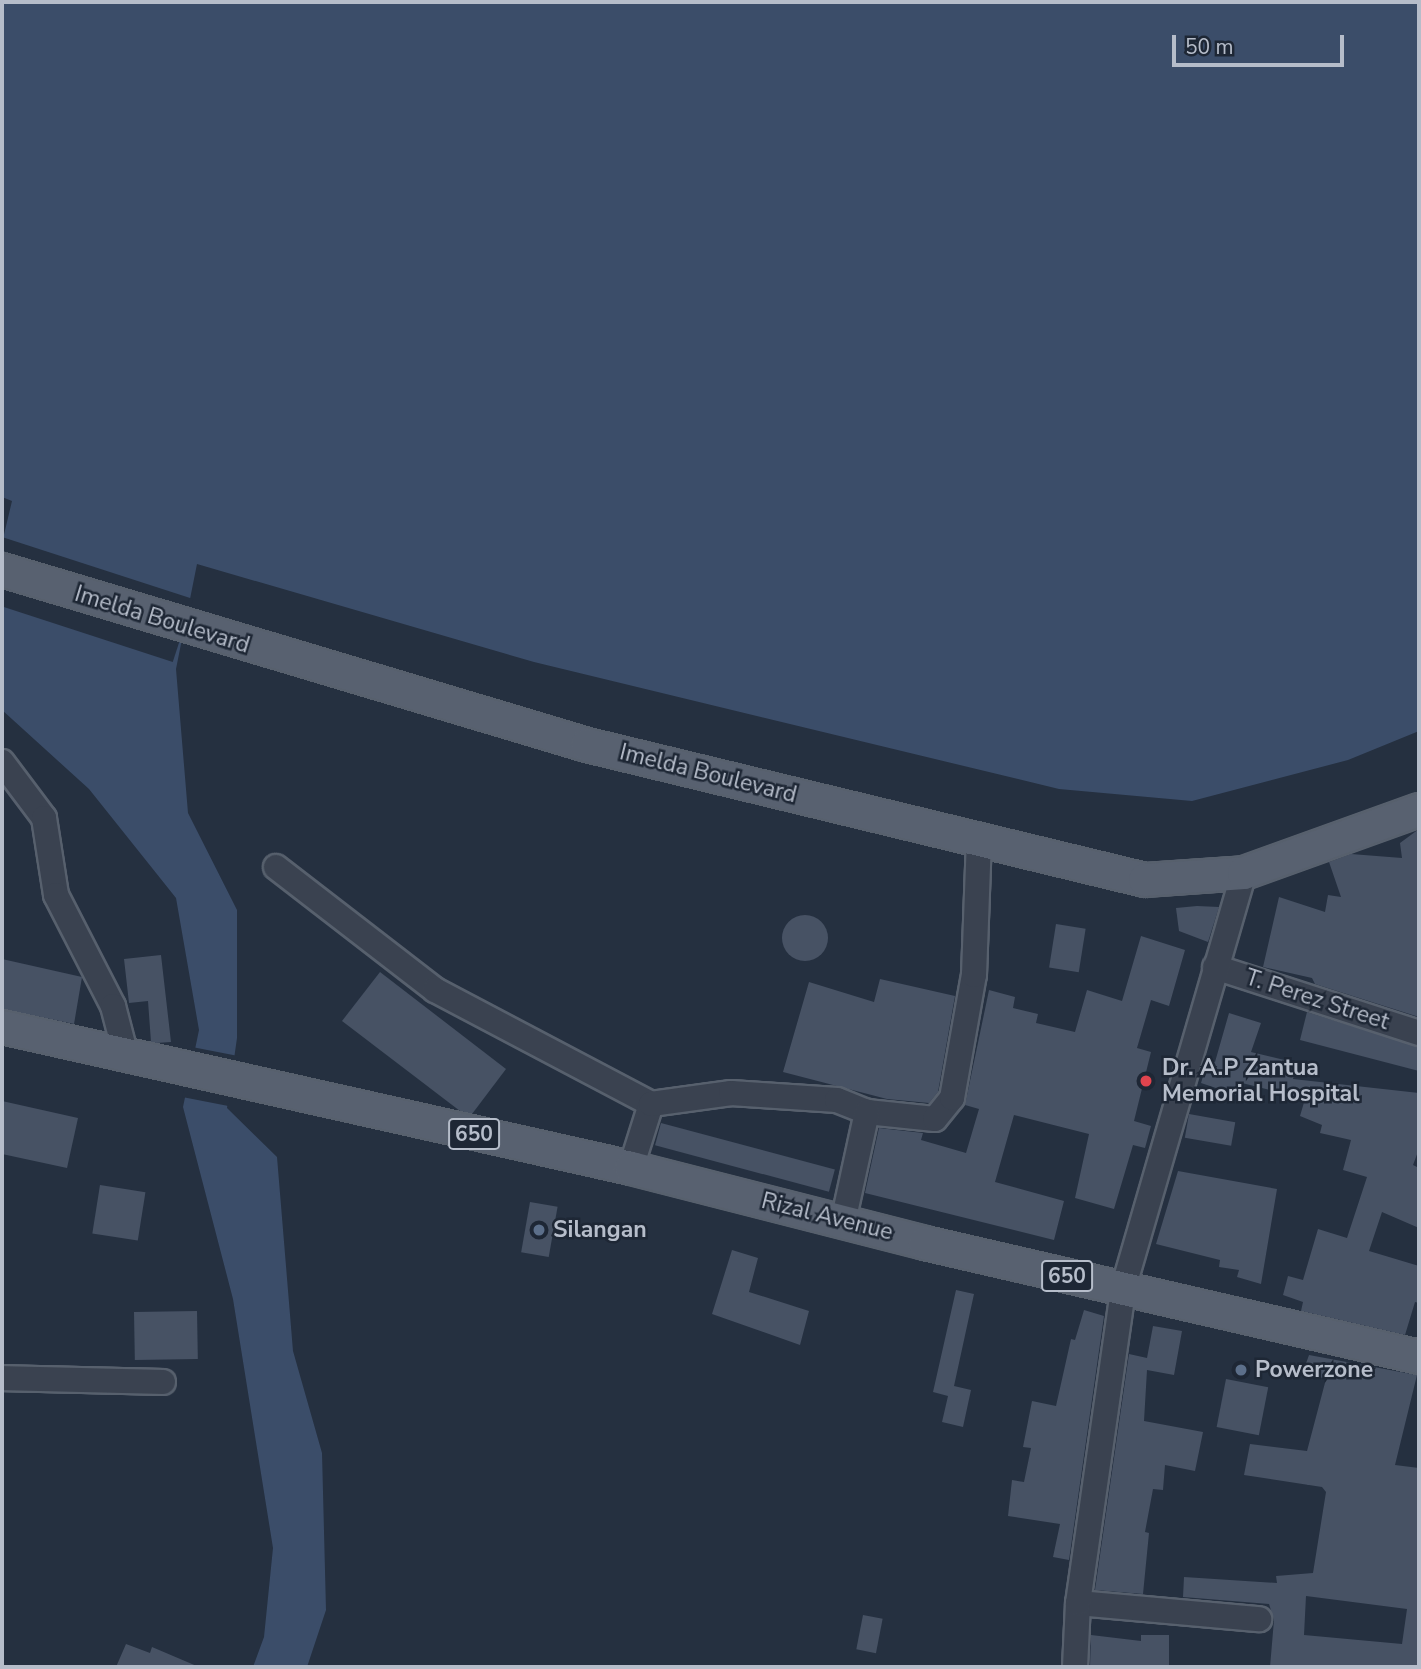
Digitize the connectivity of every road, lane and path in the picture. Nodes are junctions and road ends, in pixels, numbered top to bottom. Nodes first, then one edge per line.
1 (2, 570) edge
2 (2, 762) edge
3 (1419, 810) edge
4 (979, 840) junction
5 (276, 867) dead end
6 (1244, 873) junction
7 (1215, 967) junction
8 (2, 1027) edge
9 (1419, 1033) edge
10 (125, 1052) junction
11 (651, 1104) junction
12 (867, 1112) junction
13 (631, 1168) junction
14 (843, 1222) junction
15 (1124, 1289) junction
16 (1419, 1357) edge
17 (2, 1378) edge
18 (163, 1382) dead end
19 (1077, 1603) junction
20 (1259, 1619) dead end
21 (1075, 1667) edge

1 - 4 main road, Imelda Boulevard
2 - 10 street
3 - 6 main road, Imelda Boulevard
4 - 6 main road, Imelda Boulevard
4 - 12 street
5 - 11 street
6 - 7 street
7 - 9 street, T. Perez Street
7 - 15 street
8 - 10 main road, 650
10 - 13 main road, Rizal Avenue / 650
11 - 12 street
11 - 13 street
12 - 14 street
13 - 14 main road, Rizal Avenue / 650
14 - 15 main road, Rizal Avenue / 650
15 - 16 main road, Rizal Avenue / 650
15 - 19 street
17 - 18 street
19 - 20 street
19 - 21 street

